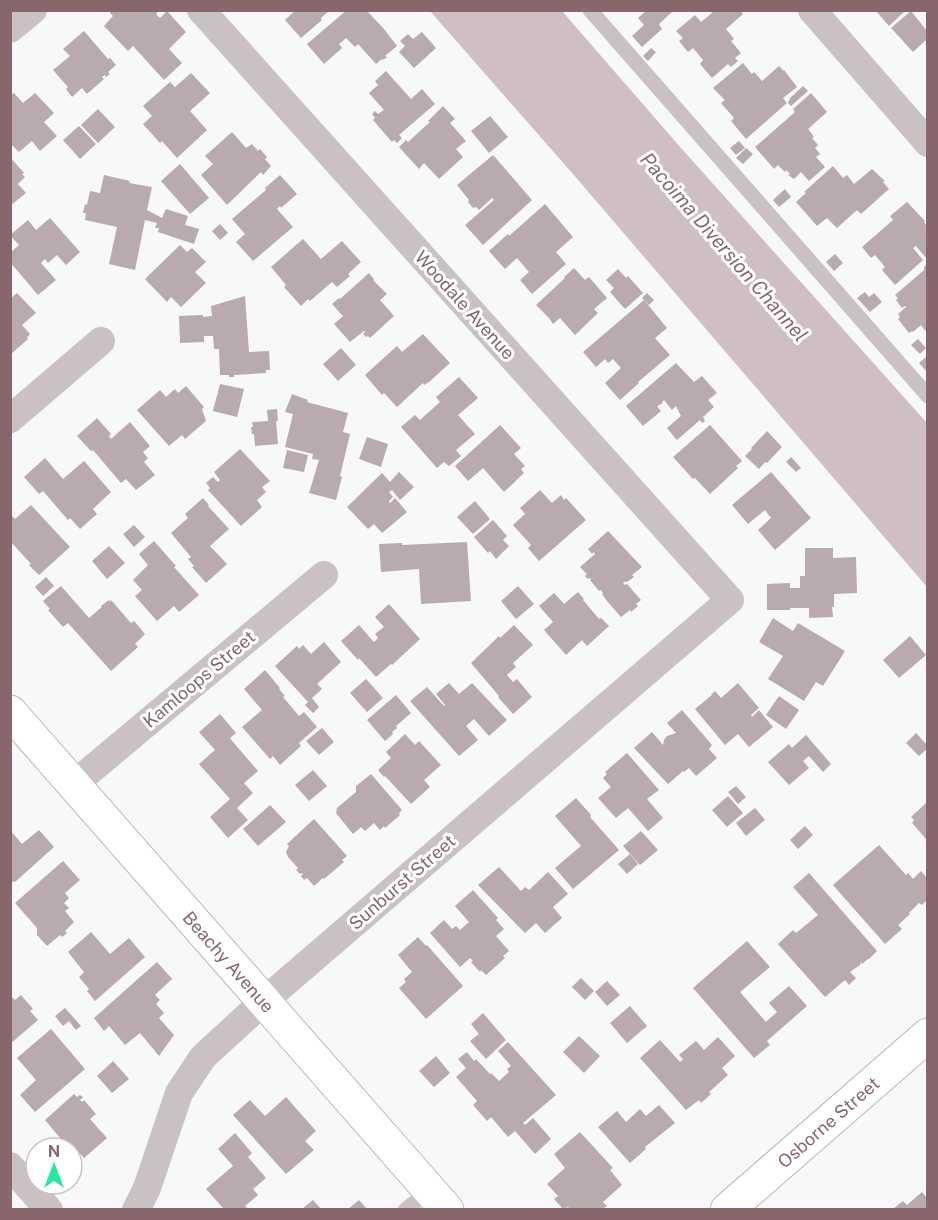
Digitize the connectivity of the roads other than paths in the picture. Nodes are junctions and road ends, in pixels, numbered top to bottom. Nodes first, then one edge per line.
1 (33, 10) edge
2 (201, 10) edge
3 (590, 10) edge
4 (812, 10) edge
5 (10, 29) edge
6 (927, 143) edge
7 (101, 341) dead end
8 (927, 396) edge
9 (10, 419) edge
10 (324, 575) dead end
11 (730, 600) joint
12 (10, 712) edge
13 (74, 784) junction
14 (264, 1001) junction
15 (927, 1035) edge
16 (10, 1166) edge
17 (427, 1203) edge
18 (49, 1209) edge
19 (136, 1209) edge
20 (728, 1209) edge

1 - 5 street
2 - 11 street, Woodale Avenue
3 - 8 lane
4 - 6 street
7 - 9 street
10 - 13 street, Kamloops Street
11 - 14 street, Sunburst Street
12 - 13 street, Beachy Avenue
13 - 14 street, Beachy Avenue
14 - 17 street, Beachy Avenue
14 - 19 street, Sunburst Street
15 - 20 street, Osborne Street
16 - 18 street

